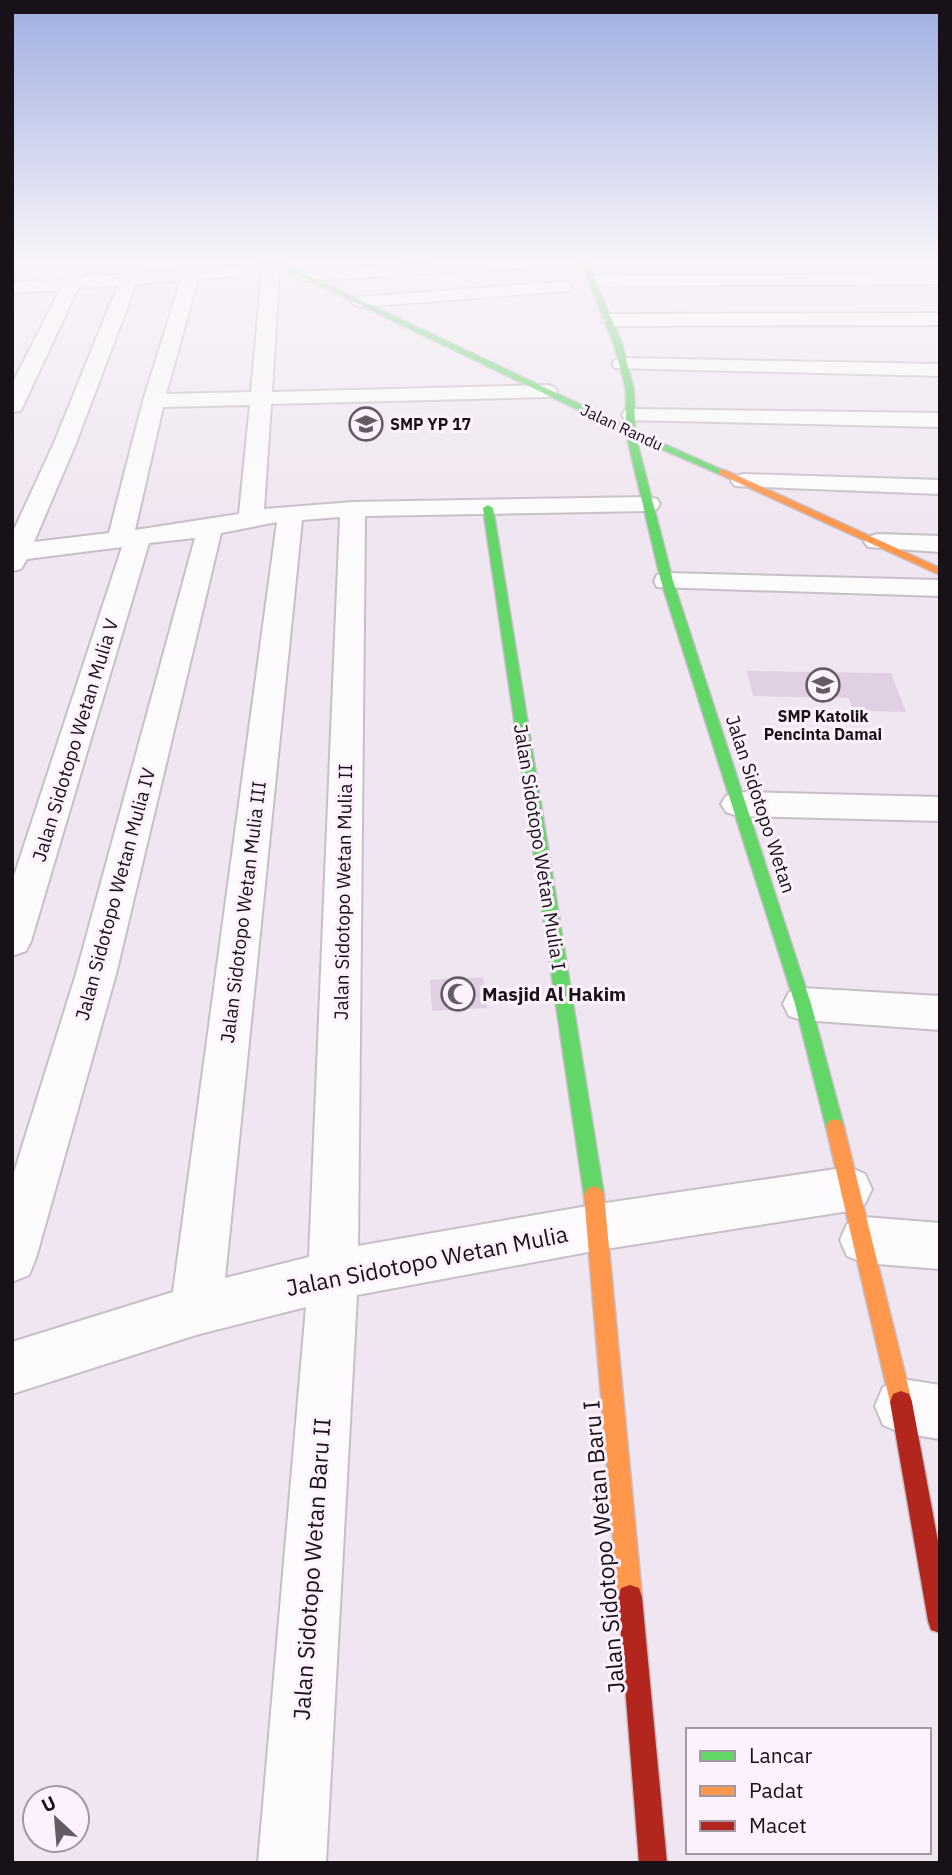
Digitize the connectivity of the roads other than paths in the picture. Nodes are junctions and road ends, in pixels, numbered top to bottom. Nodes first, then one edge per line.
1 (41, 346) edge
2 (103, 346) edge
3 (170, 346) edge
4 (269, 346) edge
5 (455, 346) edge
6 (617, 346) edge
7 (622, 364) junction
8 (940, 370) edge
9 (547, 391) junction
10 (263, 397) junction
11 (154, 401) junction
12 (12, 406) edge
13 (940, 421) edge
14 (632, 424) junction
15 (743, 481) junction
16 (940, 487) edge
17 (648, 504) junction
18 (488, 508) junction
19 (353, 509) junction
20 (290, 514) junction
21 (251, 519) junction
22 (210, 528) junction
23 (129, 539) junction
24 (877, 542) junction
25 (940, 544) edge
26 (14, 556) edge
27 (940, 572) edge
28 (667, 580) junction
29 (940, 588) edge
30 (738, 804) junction
31 (940, 809) edge
32 (12, 942) edge
33 (803, 1004) junction
34 (940, 1013) edge
35 (849, 1189) junction
36 (599, 1227) junction
37 (864, 1240) junction
38 (940, 1246) edge
39 (12, 1258) edge
40 (333, 1275) junction
41 (196, 1310) junction
42 (12, 1368) edge
43 (921, 1409) edge
44 (940, 1621) edge
45 (292, 1863) edge
46 (653, 1863) edge

1 - 12 street
2 - 26 street
3 - 11 street, Jalan Sidotopo Wetan Mulia V
4 - 10 street
5 - 9 street, Jalan Randu
6 - 7 street, Jalan Sidotopo Wetan
7 - 8 street
7 - 14 street, Jalan Sidotopo Wetan
9 - 10 street
9 - 14 street, Jalan Randu
10 - 11 street
10 - 21 street
11 - 23 street, Jalan Sidotopo Wetan Mulia V
13 - 14 street
14 - 15 street, Jalan Randu
14 - 17 street, Jalan Sidotopo Wetan
15 - 16 street
15 - 24 street, Jalan Randu
17 - 18 street
17 - 28 street, Jalan Sidotopo Wetan
18 - 19 street
18 - 36 street, Jalan Sidotopo Wetan Mulia I
19 - 20 street
19 - 40 street, Jalan Sidotopo Wetan Mulia II
20 - 21 street
20 - 41 street, Jalan Sidotopo Wetan Mulia III
21 - 22 street
22 - 23 street
22 - 39 street, Jalan Sidotopo Wetan Mulia IV
23 - 26 street
23 - 32 street, Jalan Sidotopo Wetan Mulia V
24 - 25 street
24 - 27 street, Jalan Randu
28 - 29 street
28 - 30 street, Jalan Sidotopo Wetan
30 - 31 street
30 - 33 street, Jalan Sidotopo Wetan
33 - 34 street
33 - 35 street, Jalan Sidotopo Wetan
35 - 36 street, Jalan Sidotopo Wetan Mulia
35 - 37 street, Jalan Sidotopo Wetan
36 - 40 street, Jalan Sidotopo Wetan Mulia
36 - 46 street, Jalan Sidotopo Wetan Baru I
37 - 38 street
37 - 43 street, Jalan Sidotopo Wetan
40 - 41 street, Jalan Sidotopo Wetan Mulia
40 - 45 street, Jalan Sidotopo Wetan Baru II
41 - 42 street, Jalan Sidotopo Wetan Mulia
43 - 44 street, Jalan Sidotopo Wetan

